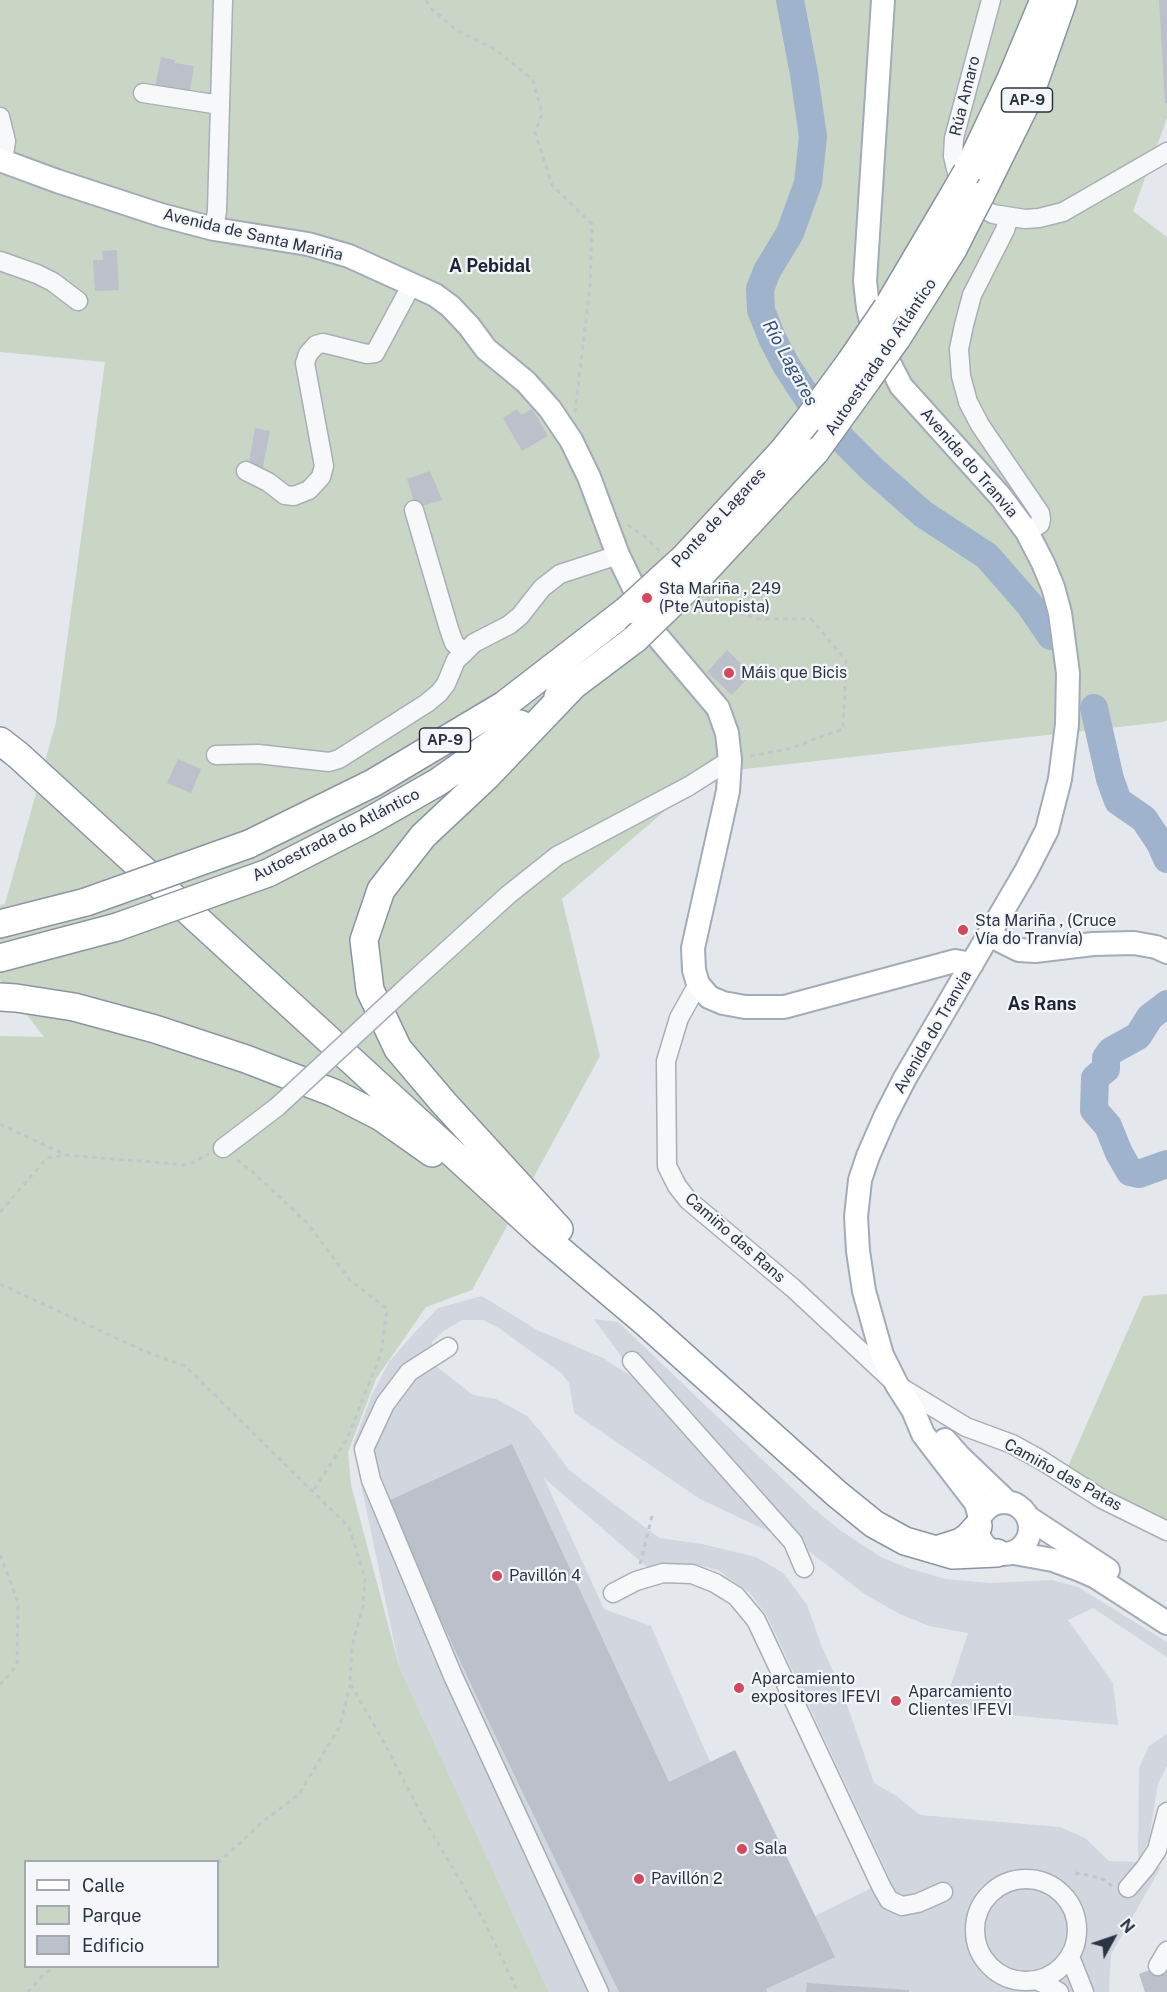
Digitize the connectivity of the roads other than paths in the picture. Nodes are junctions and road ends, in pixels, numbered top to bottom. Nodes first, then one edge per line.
1 (223, 0) edge
2 (883, 0) edge
3 (991, 0) edge
4 (1044, 0) edge
5 (1063, 0) edge
6 (143, 93) dead end
7 (220, 105) junction
8 (0, 117) edge
9 (1167, 152) edge
10 (1, 160) edge
11 (994, 209) junction
12 (958, 212) junction
13 (214, 229) junction
14 (0, 261) edge
15 (412, 284) junction
16 (78, 302) dead end
17 (807, 422) joint
18 (815, 452) joint
19 (246, 471) dead end
20 (414, 510) dead end
21 (1027, 532) junction
22 (618, 555) junction
23 (627, 610) joint
24 (635, 639) joint
25 (464, 653) junction
26 (573, 687) junction
27 (0, 724) edge
28 (0, 741) edge
29 (216, 755) dead end
30 (730, 760) junction
31 (0, 924) edge
32 (989, 935) junction
33 (1167, 952) edge
34 (0, 958) edge
35 (972, 964) junction
36 (698, 984) junction
37 (0, 997) edge
38 (223, 1148) road end
39 (514, 1180) junction
40 (543, 1236) junction
41 (646, 1323) junction
42 (448, 1347) dead end
43 (632, 1361) dead end
44 (897, 1385) junction
45 (913, 1410) junction
46 (1006, 1501) junction
47 (1029, 1518) junction
48 (979, 1522) junction
49 (1167, 1531) edge
50 (936, 1550) junction
51 (1005, 1553) junction
52 (804, 1568) dead end
53 (613, 1593) dead end
54 (1167, 1609) edge
55 (1167, 1623) edge
56 (1167, 1815) edge
57 (1164, 1836) edge
58 (1121, 1889) road end
59 (943, 1892) dead end
60 (1070, 1957) junction
61 (1036, 1980) junction
62 (1015, 1986) edge
63 (599, 1992) edge
64 (1059, 1992) edge
65 (1084, 1992) edge

1 - 7 street
2 - 21 main road, Avenida do Tranvia
3 - 11 street, Rúa Amaro
4 - 12 highway, Autoestrada do Atlántico / AP-9, bridge
5 - 11 highway, Autoestrada do Atlántico / AP-9
6 - 7 street
7 - 13 street
8 - 10 street
9 - 11 street
10 - 13 main road, Avenida de Santa Mariña
11 - 12 highway, Autoestrada do Atlántico / AP-9, bridge
11 - 21 street
12 - 17 highway, Autoestrada do Atlántico / AP-9, bridge
12 - 18 highway, Autoestrada do Atlántico / AP-9, bridge
13 - 15 main road, Avenida de Santa Mariña
14 - 16 street
15 - 19 street
15 - 22 main road, Avenida de Santa Mariña
17 - 23 highway, Ponte de Lagares / AP-9, bridge
18 - 24 highway, Ponte de Lagares / AP-9, bridge
20 - 25 street
21 - 32 main road, Avenida do Tranvia
22 - 25 street
22 - 30 main road, Avenida de Santa Mariña
23 - 31 highway, Autoestrada do Atlántico / AP-9, bridge
24 - 26 highway, Autoestrada do Atlántico / AP-9
25 - 29 street
26 - 34 highway, Autoestrada do Atlántico / AP-9, bridge
26 - 39 highway
27 - 39 highway
28 - 40 highway
30 - 36 main road, Avenida de Santa Mariña
30 - 38 street, bridge
32 - 33 main road
32 - 35 main road, Avenida do Tranvia
35 - 36 main road
35 - 44 main road, Avenida do Tranvia
36 - 44 street, Camiño das Rans
37 - 40 highway
39 - 41 highway
40 - 41 highway
41 - 50 highway
42 - 63 street
43 - 52 street
44 - 45 main road, Avenida do Tranvia
44 - 49 street, Camiño das Patas
45 - 46 main road, Avenida do Tranvia
45 - 48 main road, Avenida do Tranvia
46 - 47 main road
46 - 48 main road
47 - 51 main road
47 - 54 main road
48 - 50 highway
48 - 51 main road
50 - 51 highway
51 - 55 main road
53 - 59 street
56 - 57 street
57 - 58 street
60 - 61 street
60 - 62 street
60 - 65 street
61 - 62 street
61 - 64 street

